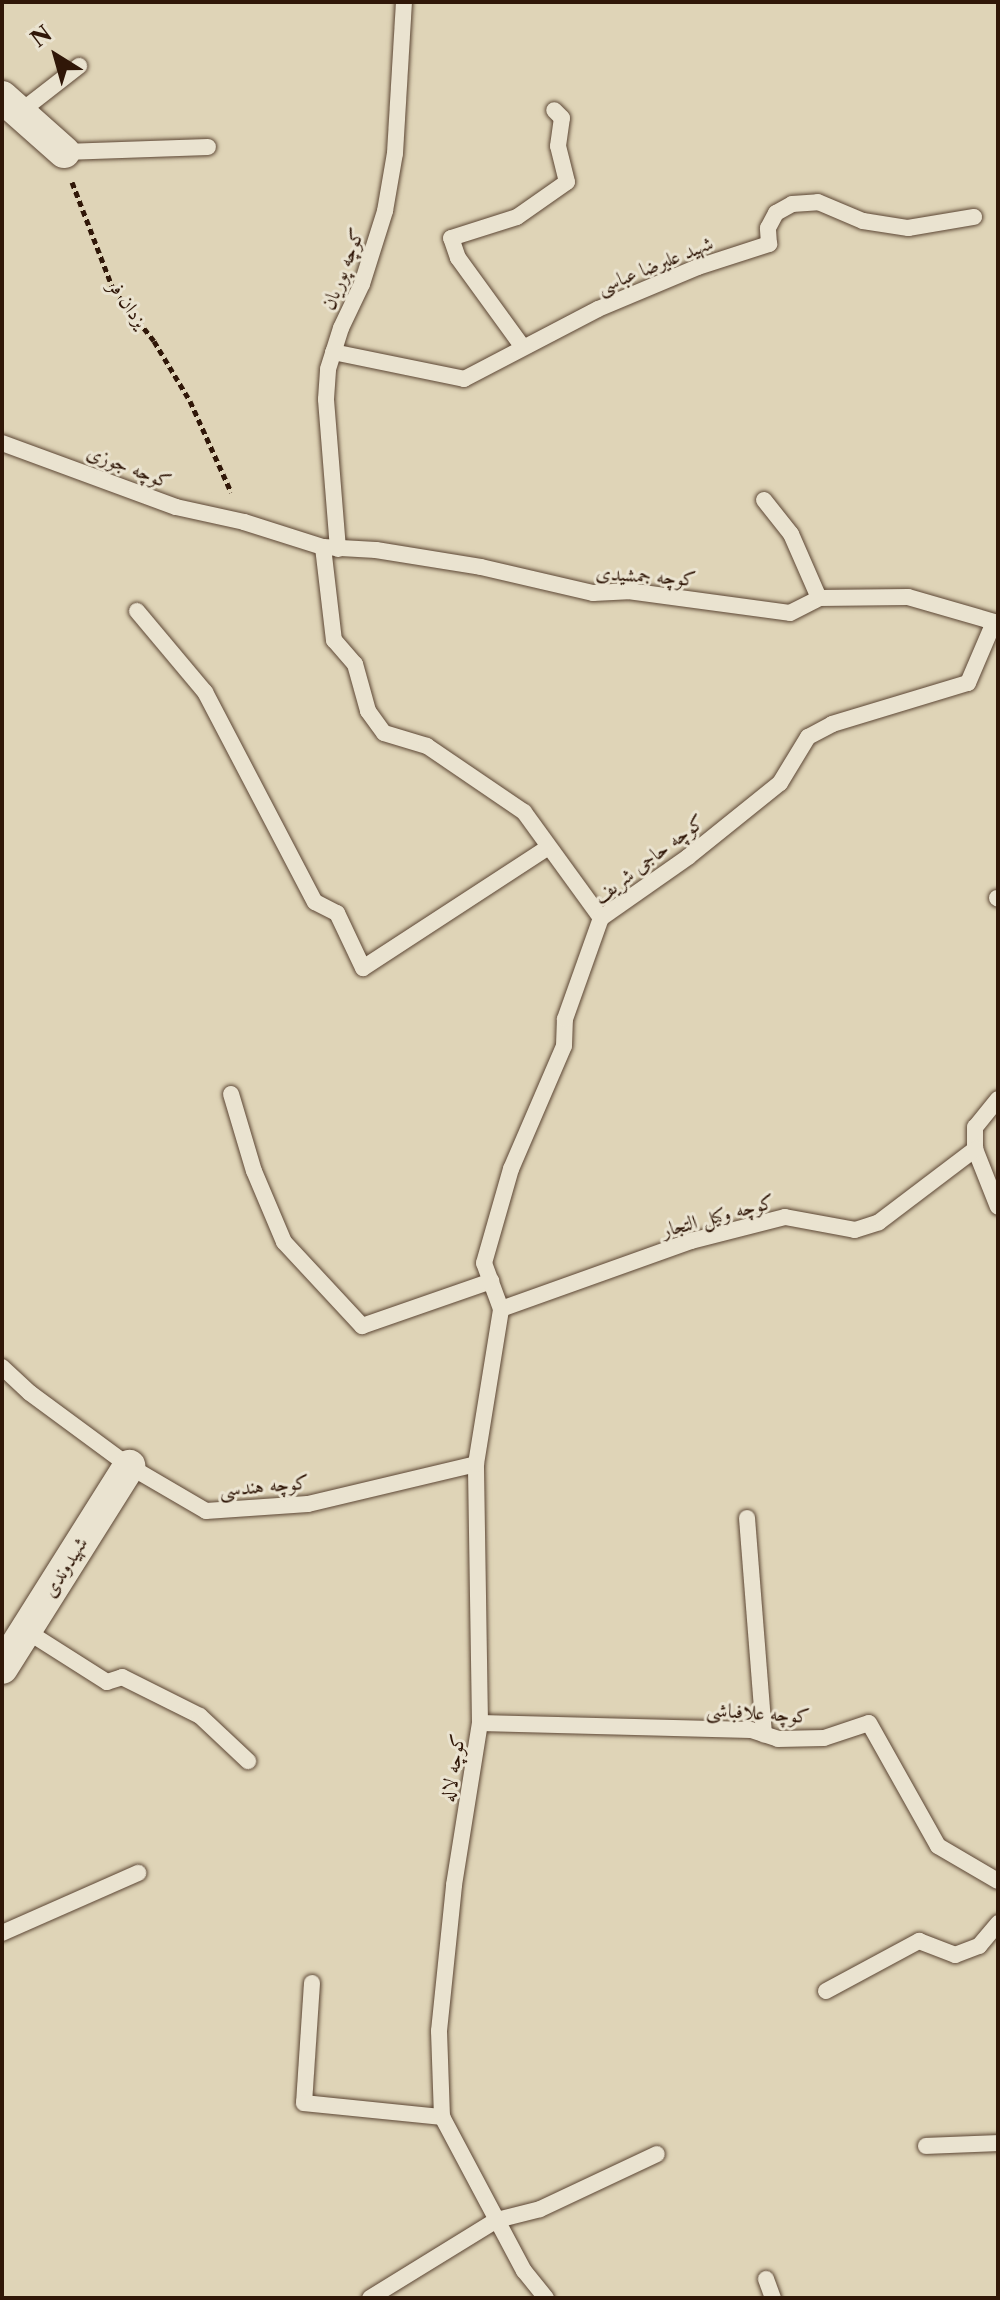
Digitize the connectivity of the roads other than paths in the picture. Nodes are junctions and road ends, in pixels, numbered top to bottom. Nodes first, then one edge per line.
1 (404, 2) edge
2 (411, 2) edge
3 (79, 66) dead end
4 (11, 105) edge
5 (554, 110) dead end
6 (208, 147) dead end
7 (64, 152) joint
8 (974, 217) dead end
9 (522, 346) junction
10 (333, 352) junction
11 (2, 443) edge
12 (764, 500) dead end
13 (244, 522) joint
14 (330, 548) junction
15 (819, 598) junction
16 (137, 611) dead end
17 (996, 622) edge
18 (547, 848) junction
19 (601, 918) junction
20 (231, 1094) dead end
21 (998, 1099) edge
22 (975, 1149) junction
23 (998, 1207) edge
24 (491, 1281) junction
25 (501, 1309) junction
26 (2, 1367) edge
27 (476, 1464) junction
28 (129, 1466) junction
29 (747, 1518) dead end
30 (25, 1630) junction
31 (2, 1668) edge
32 (480, 1723) junction
33 (764, 1734) junction
34 (248, 1761) dead end
35 (138, 1873) dead end
36 (998, 1881) edge
37 (998, 1923) edge
38 (2, 1933) edge
39 (312, 1983) dead end
40 (826, 1991) dead end
41 (442, 2117) junction
42 (998, 2143) edge
43 (926, 2146) dead end
44 (657, 2154) dead end
45 (497, 2220) junction
46 (766, 2279) dead end
47 (370, 2298) edge
48 (546, 2298) edge
49 (773, 2298) edge

1 - 2 lane
1 - 10 lane, کوچه پوریان
3 - 4 lane
4 - 7 street
5 - 9 lane
6 - 7 lane
8 - 9 lane, شهید علیرضا عباسی
9 - 10 lane, شهید علیرضا عباسی
10 - 14 lane, کوچه پوریان
11 - 13 lane, کوچه جوزی
12 - 15 lane
13 - 14 lane, کوچه جمشیدی
14 - 15 lane, کوچه جمشیدی
14 - 18 lane, کوچه پوریان
15 - 17 lane, کوچه جمشیدی
16 - 18 lane
17 - 19 lane, کوچه حاجی شریف
18 - 19 lane, کوچه پوریان
19 - 24 lane, کوچه حاجی شریف
20 - 24 lane
21 - 22 lane
22 - 23 lane
22 - 25 lane, کوچه وکیل التجار
24 - 25 lane, کوچه حاجی شریف
25 - 27 lane, کوچه لاله
26 - 28 lane, کوچه هندسی
27 - 28 lane, کوچه هندسی
27 - 32 lane, کوچه لاله
28 - 30 street, شهیدوندی
29 - 33 lane
30 - 31 street, شهیدوندی
30 - 34 lane
32 - 33 lane, کوچه علافباشی
32 - 41 lane, کوچه لاله
33 - 36 lane, کوچه علافباشی
35 - 38 lane
37 - 40 lane
39 - 41 lane
41 - 45 lane, کوچه لاله
42 - 43 lane
44 - 45 lane
45 - 47 lane
45 - 48 lane, کوچه لاله
46 - 49 lane

